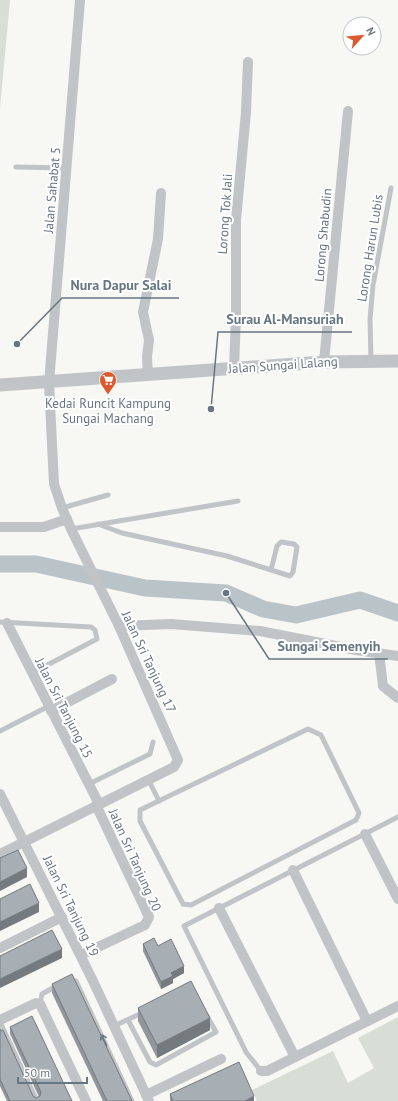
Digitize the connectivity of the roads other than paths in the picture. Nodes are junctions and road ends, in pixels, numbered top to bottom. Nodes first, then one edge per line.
1 (80, 0) edge
2 (248, 62) dead end
3 (348, 111) dead end
4 (16, 166) dead end
5 (66, 168) junction
6 (391, 188) dead end
7 (160, 193) dead end
8 (371, 360) junction
9 (398, 361) edge
10 (324, 362) junction
11 (234, 369) junction
12 (148, 375) junction
13 (49, 383) junction
14 (0, 385) edge
15 (108, 495) dead end
16 (238, 501) dead end
17 (62, 508) junction
18 (66, 519) junction
19 (98, 524) junction
20 (0, 527) edge
21 (71, 529) junction
22 (271, 570) junction
23 (4, 622) edge
24 (119, 626) junction
25 (379, 653) junction
26 (398, 656) edge
27 (32, 673) junction
28 (112, 679) dead end
29 (398, 698) edge
30 (50, 709) junction
31 (0, 731) edge
32 (153, 742) dead end
33 (148, 779) junction
34 (88, 784) junction
35 (0, 794) edge
36 (159, 801) junction
37 (97, 805) junction
38 (398, 817) edge
39 (365, 834) junction
40 (24, 841) junction
41 (0, 854) edge
42 (293, 870) junction
43 (398, 899) edge
44 (219, 908) junction
45 (62, 917) junction
46 (0, 948) edge
47 (81, 955) junction
48 (38, 1004) junction
49 (398, 1006) edge
50 (147, 1010) edge
51 (206, 1013) edge
52 (128, 1020) junction
53 (0, 1021) edge
54 (367, 1021) junction
55 (114, 1026) junction
56 (295, 1057) junction
57 (222, 1059) dead end
58 (261, 1071) joint
59 (147, 1098) edge
60 (37, 1101) edge
61 (86, 1101) edge
62 (132, 1101) edge

1 - 5 street, Jalan Sahabat 5
2 - 11 street, Lorong Tok Jali
3 - 10 street, Lorong Shabudin
4 - 5 lane
5 - 13 street, Jalan Sahabat 5
6 - 8 lane, Lorong Harun Lubis
7 - 12 street
8 - 9 street, Jalan Sungai Lalang
8 - 10 street, Jalan Sungai Lalang
10 - 11 street, Jalan Sungai Lalang
11 - 12 street, Jalan Sungai Lalang
12 - 13 street, Jalan Sungai Lalang
13 - 14 street, Jalan Sungai Lalang
13 - 17 street, Jalan Sri Tanjung 17
15 - 17 lane
16 - 19 lane
17 - 18 street, Jalan Sri Tanjung 17
18 - 20 street
18 - 21 street, Jalan Sri Tanjung 17
19 - 21 lane
19 - 22 lane
21 - 24 street, Jalan Sri Tanjung 17
22 - 22 lane
23 - 27 street, Jalan Sri Tanjung 15
23 - 27 lane
24 - 25 street
24 - 33 street, Jalan Sri Tanjung 17
25 - 26 street
25 - 29 street
27 - 30 street, Jalan Sri Tanjung 15
28 - 30 street
30 - 31 lane
30 - 34 street, Jalan Sri Tanjung 15
32 - 34 lane
33 - 36 lane
33 - 37 street, Jalan Sri Tanjung 17
34 - 37 street, Jalan Sri Tanjung 15
35 - 40 street, Jalan Sri Tanjung 19
36 - 36 lane
37 - 40 street, Jalan Sri Tanjung 17
37 - 47 street, Jalan Sri Tanjung 20
38 - 39 lane
39 - 42 lane
39 - 43 street
40 - 41 street, Jalan Sri Tanjung 17
40 - 45 street, Jalan Sri Tanjung 19
42 - 44 lane
42 - 54 street
44 - 56 street
44 - 58 lane
45 - 46 street
45 - 47 street, Jalan Sri Tanjung 19
47 - 55 street, Jalan Sri Tanjung 19
48 - 53 street
48 - 61 street
62 -> 48 lane
49 - 54 street
50 - 52 lane
51 - 52 lane
52 - 55 lane
53 - 60 lane
54 - 56 street
55 - 59 street, Jalan Sri Tanjung 19
56 - 58 street
57 - 59 street

